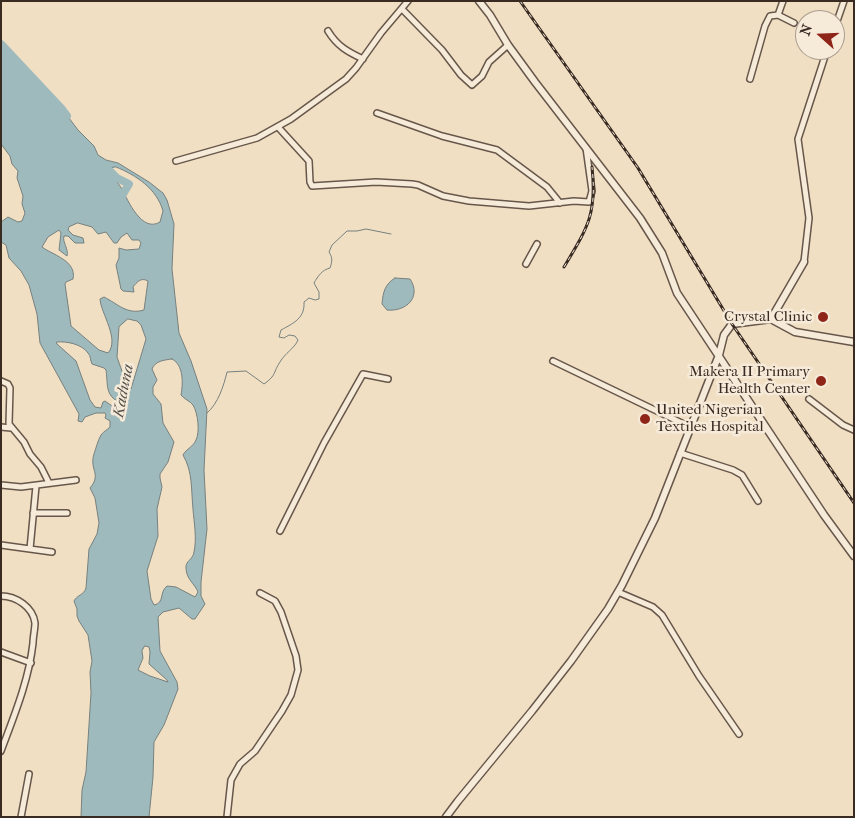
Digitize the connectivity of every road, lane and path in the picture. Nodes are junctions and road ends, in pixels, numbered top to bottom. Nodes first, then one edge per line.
1 (408, 1) edge
2 (479, 1) edge
3 (783, 1) edge
4 (402, 9) junction
5 (778, 15) junction
6 (794, 23) dead end
7 (328, 31) dead end
8 (508, 45) junction
9 (363, 59) junction
10 (824, 60) edge
11 (750, 80) dead end
12 (377, 112) dead end
13 (278, 127) junction
14 (586, 147) junction
15 (176, 161) dead end
16 (560, 203) junction
17 (537, 244) dead end
18 (804, 262) joint
19 (526, 264) dead end
20 (771, 319) junction
21 (854, 342) edge
22 (719, 355) junction
23 (553, 361) dead end
24 (388, 379) dead end
25 (1, 381) edge
26 (809, 399) dead end
27 (1, 427) edge
28 (690, 427) junction
29 (11, 428) junction
30 (854, 430) edge
31 (680, 452) junction
32 (76, 480) dead end
33 (49, 483) junction
34 (1, 485) edge
35 (36, 486) junction
36 (758, 501) dead end
37 (33, 513) junction
38 (67, 513) dead end
39 (280, 531) dead end
40 (1, 545) edge
41 (30, 549) junction
42 (52, 552) dead end
43 (854, 556) edge
44 (618, 592) junction
45 (260, 593) dead end
46 (1, 596) edge
47 (1, 652) edge
48 (31, 663) junction
49 (739, 734) dead end
50 (1, 751) edge
51 (29, 774) dead end
52 (21, 817) edge
53 (227, 817) edge
54 (446, 817) edge

1 - 4 street
2 - 8 street
3 - 5 street
4 - 8 street
4 - 9 street
5 - 6 street
5 - 11 street
7 - 9 street
8 - 14 street
9 - 13 street
10 - 18 street
12 - 16 street
13 - 15 street
13 - 16 street
14 - 16 street
14 - 22 street
17 - 19 street
18 - 20 street
20 - 21 street
20 - 22 street
22 - 28 street
22 - 43 street
23 - 28 street
24 - 39 street
25 - 29 street
26 - 30 street
27 - 29 street
28 - 31 street
29 - 33 street
31 - 36 street
31 - 44 street
32 - 33 street
33 - 35 street
34 - 35 street
35 - 37 street
37 - 38 street
37 - 41 street
40 - 41 street
41 - 42 street
44 - 49 street
44 - 54 street
45 - 53 street
46 - 48 street
47 - 48 street
48 - 50 street
51 - 52 street

